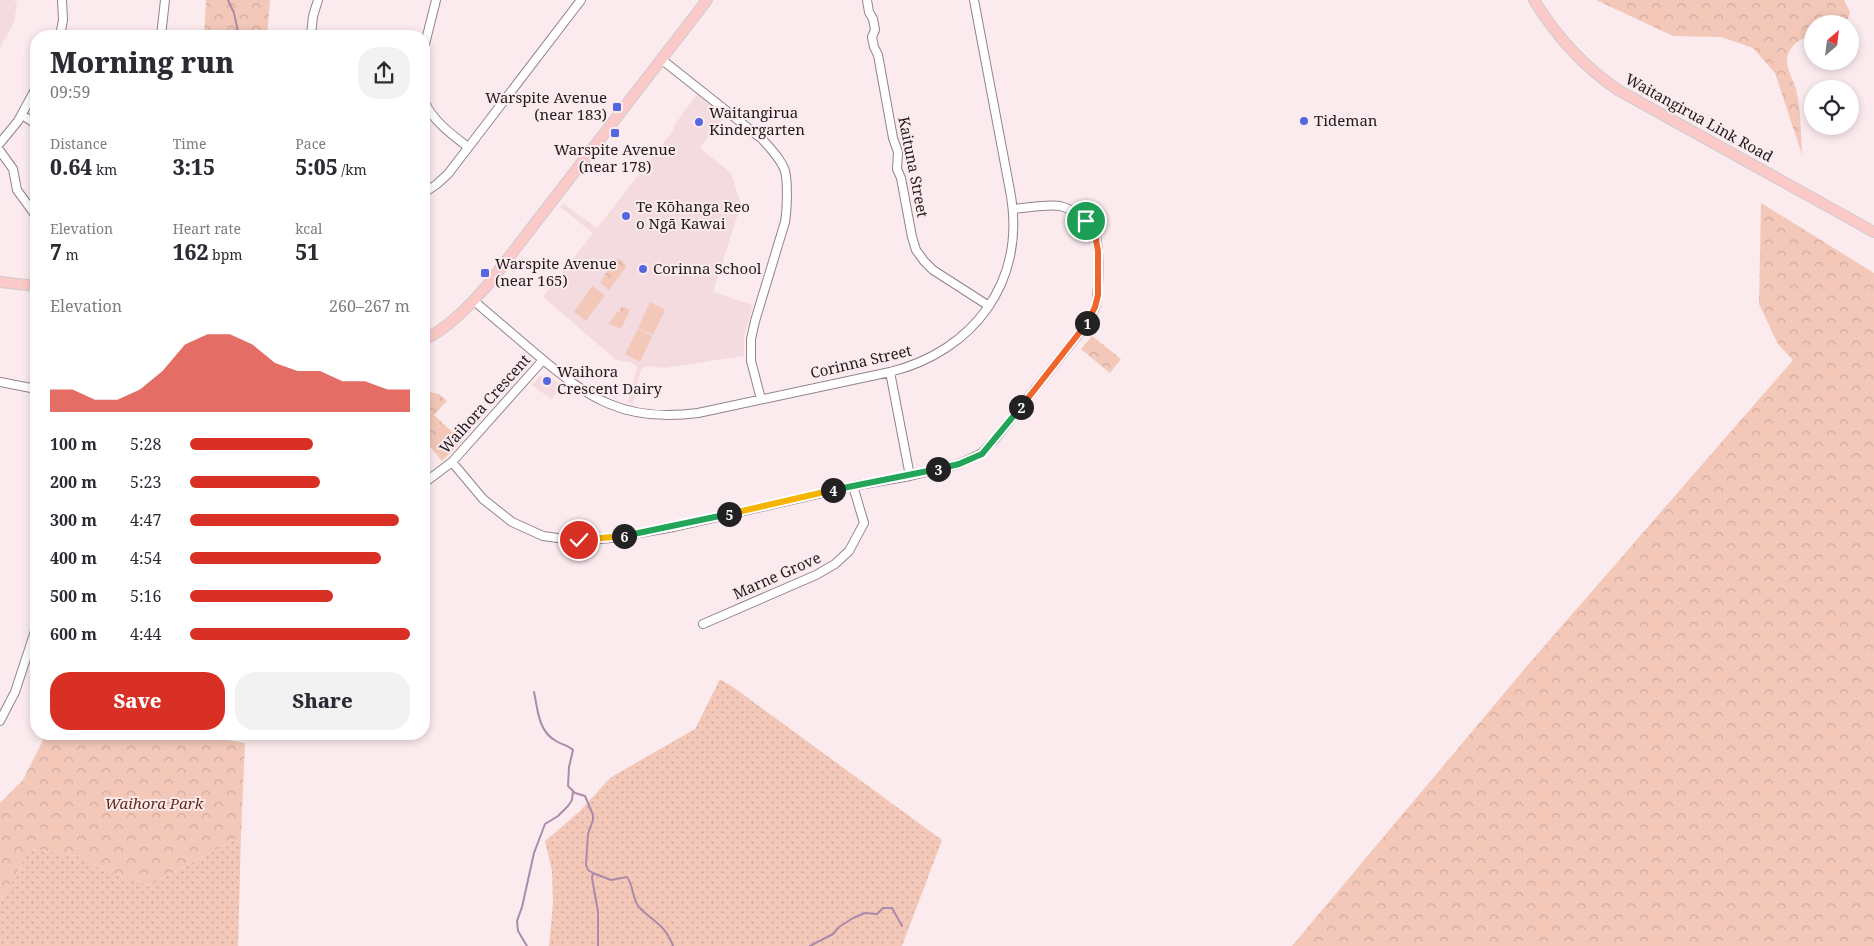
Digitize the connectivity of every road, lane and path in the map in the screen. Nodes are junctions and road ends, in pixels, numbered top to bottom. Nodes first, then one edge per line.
1 (62, 0) edge
2 (165, 0) edge
3 (318, 0) edge
4 (436, 0) edge
5 (582, 0) edge
6 (707, 0) edge
7 (866, 0) edge
8 (974, 0) edge
9 (1534, 0) edge
10 (61, 30) edge
11 (162, 30) edge
12 (312, 30) edge
13 (428, 30) edge
14 (661, 59) junction
15 (30, 100) edge
16 (430, 112) edge
17 (22, 115) junction
18 (30, 120) edge
19 (0, 143) edge
20 (468, 147) junction
21 (0, 151) edge
22 (430, 189) edge
23 (30, 208) edge
24 (1013, 209) junction
25 (1874, 232) edge
26 (0, 282) edge
27 (30, 285) edge
28 (474, 301) junction
29 (989, 306) junction
30 (430, 336) edge
31 (543, 360) junction
32 (890, 372) junction
33 (0, 382) edge
34 (30, 388) edge
35 (761, 399) junction
36 (452, 462) junction
37 (910, 476) junction
38 (430, 478) edge
39 (853, 486) junction
40 (703, 624) dead end
41 (30, 644) edge
42 (0, 721) edge

1 - 10 street
2 - 11 street
3 - 12 street
4 - 13 street
5 - 20 street
6 - 14 main road
7 - 29 street, Kaituna Street
8 - 24 street, Corinna Street
9 - 25 main road, Waitangirua Link Road
14 - 28 main road
14 - 35 street
15 - 17 street
16 - 20 street
17 - 18 street
17 - 19 street
20 - 22 street
21 - 23 street
24 - 29 street, Corinna Street
24 - 37 street
26 - 27 main road
28 - 30 main road
28 - 31 street, Corinna Street
29 - 32 street, Corinna Street
31 - 35 street, Corinna Street
31 - 36 street, Waihora Crescent
32 - 35 street, Corinna Street
32 - 37 street
33 - 34 street
36 - 38 street, Waihora Crescent
36 - 39 street
37 - 39 street
39 - 40 street, Marne Grove
41 - 42 street

